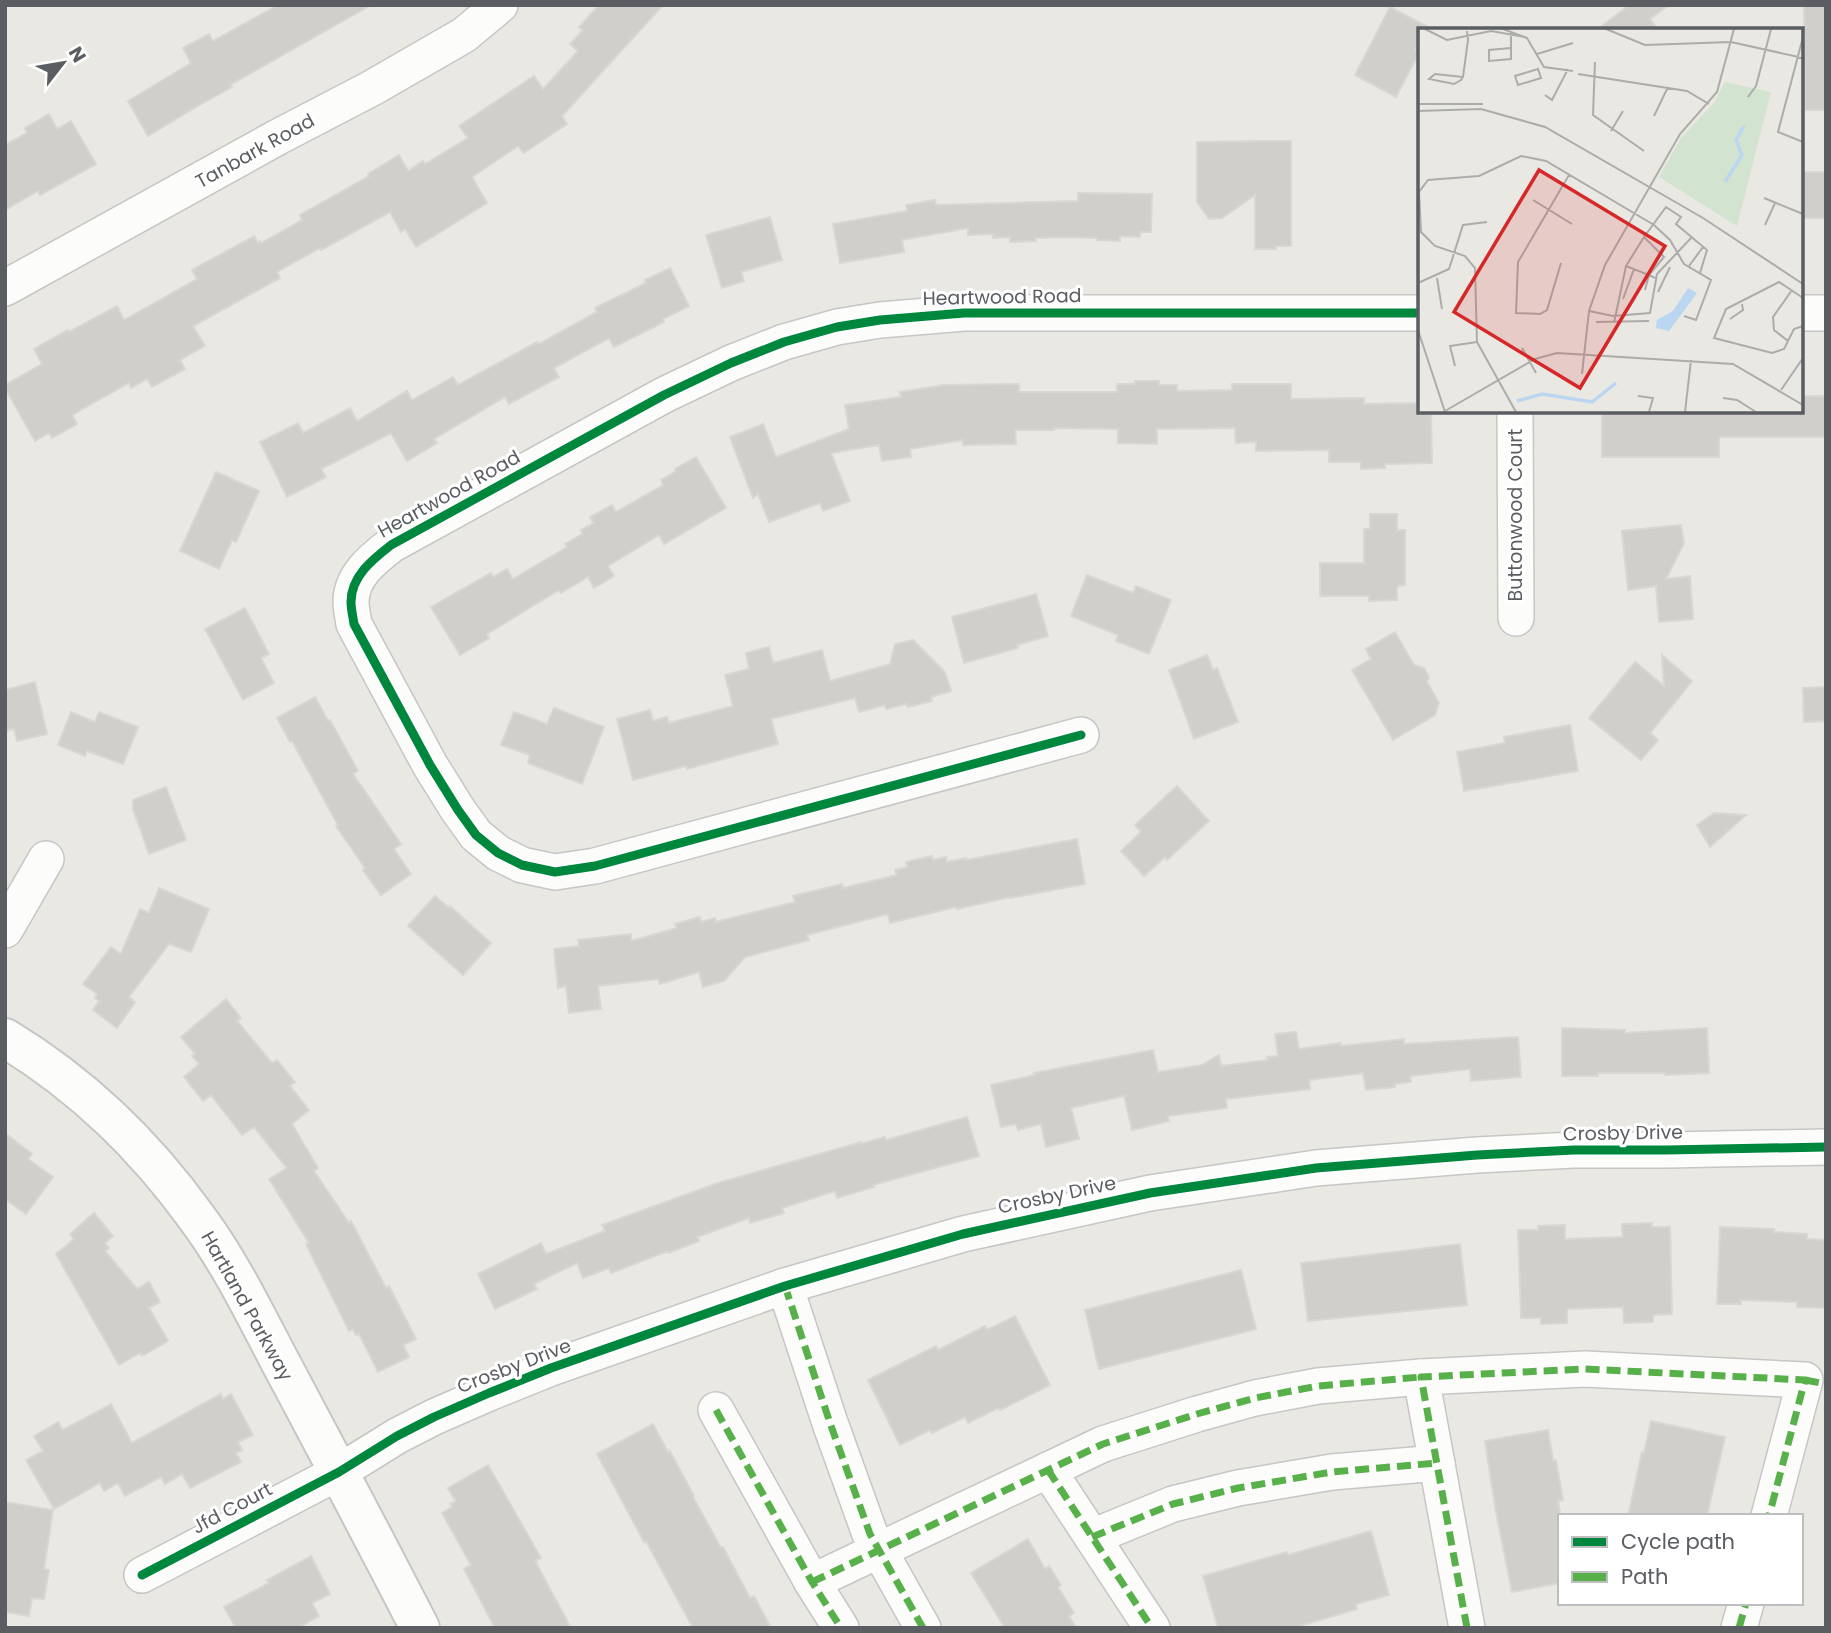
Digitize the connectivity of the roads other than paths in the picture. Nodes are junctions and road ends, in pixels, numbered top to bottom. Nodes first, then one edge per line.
1 (500, 5) edge
2 (5, 288) edge
3 (1418, 313) edge
4 (1803, 313) edge
5 (1826, 313) edge
6 (1515, 413) edge
7 (1516, 618) dead end
8 (1082, 735) dead end
9 (46, 859) dead end
10 (5, 930) edge
11 (5, 1038) edge
12 (1826, 1147) edge
13 (785, 1286) junction
14 (1421, 1377) junction
15 (1815, 1382) edge
16 (716, 1410) dead end
17 (1437, 1463) junction
18 (1048, 1470) junction
19 (339, 1472) junction
20 (1770, 1514) edge
21 (1092, 1537) junction
22 (879, 1549) junction
23 (142, 1575) dead end
24 (812, 1582) junction
25 (1746, 1605) edge
26 (420, 1628) edge
27 (841, 1628) edge
28 (923, 1628) edge
29 (1152, 1628) edge
30 (1467, 1628) edge
31 (1740, 1628) edge

1 - 2 street, Tanbark Road
3 - 8 street, Heartwood Road
4 - 5 street
6 - 7 street, Buttonwood Court
9 - 10 street
11 - 19 street, Hartland Parkway
12 - 13 street, Crosby Drive
13 - 19 street, Crosby Drive
13 - 22 street
14 - 15 street
14 - 17 street
14 - 18 street
15 - 20 street
16 - 24 street
17 - 21 street
17 - 30 street
18 - 21 street
18 - 22 street
19 - 23 street, Jfd Court
19 - 26 street, Hartland Parkway
21 - 29 street
22 - 24 street
22 - 28 street
24 - 27 street
25 - 31 street

